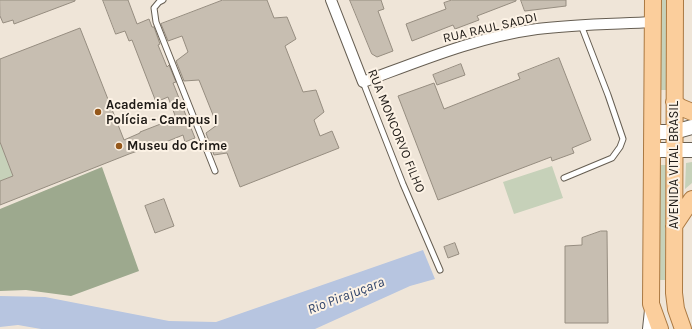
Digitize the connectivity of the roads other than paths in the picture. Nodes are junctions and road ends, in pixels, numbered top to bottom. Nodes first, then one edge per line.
1 (163, 0) edge
2 (331, 0) edge
3 (652, 0) edge
4 (675, 0) edge
5 (652, 22) junction
6 (581, 25) junction
7 (363, 82) junction
8 (674, 102) junction
9 (692, 112) edge
10 (692, 127) edge
11 (652, 132) junction
12 (674, 132) junction
13 (652, 150) junction
14 (674, 150) junction
15 (692, 150) edge
16 (215, 171) dead end
17 (564, 178) dead end
18 (692, 199) edge
19 (674, 226) junction
20 (440, 270) dead end
21 (651, 304) junction
22 (648, 329) edge
23 (660, 329) edge
24 (683, 329) edge

1 - 16 lane
2 - 7 street, RUA MONCORVO FILHO
3 - 5 main road, AVENIDA VITAL BRASIL
4 - 8 main road, AVENIDA VITAL BRASIL
5 - 6 street, RUA RAUL SADDI
5 - 11 main road, AVENIDA VITAL BRASIL
6 - 7 street, RUA RAUL SADDI
6 - 17 lane
7 - 20 lane, RUA MONCORVO FILHO
8 - 9 main road
8 - 12 main road, AVENIDA VITAL BRASIL
10 - 12 street
11 - 12 street
11 - 13 main road, AVENIDA VITAL BRASIL
12 - 14 main road, AVENIDA VITAL BRASIL
13 - 14 street
13 - 21 main road, AVENIDA VITAL BRASIL
14 - 15 street
14 - 19 main road, AVENIDA VITAL BRASIL
18 - 19 main road
19 - 24 main road, AVENIDA VITAL BRASIL
21 - 22 street, AVENIDA VITAL BRASIL
21 - 23 main road, AVENIDA VITAL BRASIL

